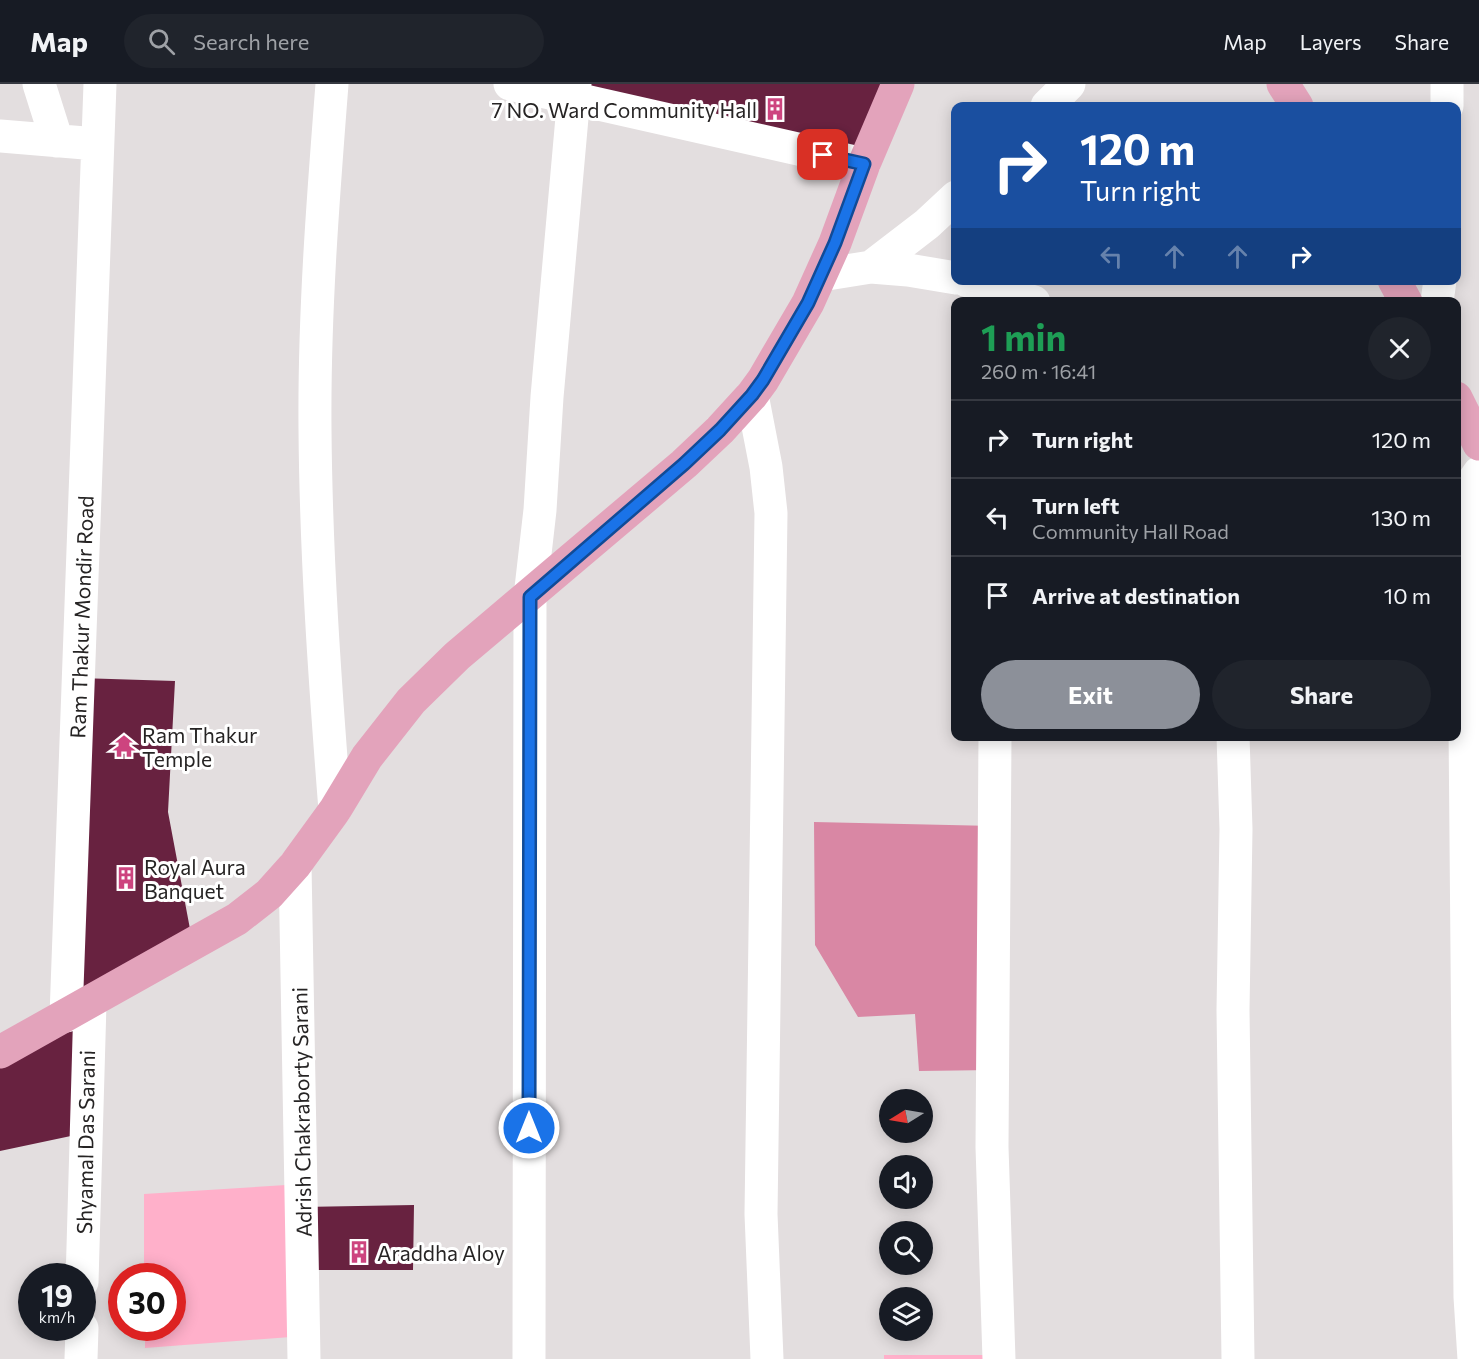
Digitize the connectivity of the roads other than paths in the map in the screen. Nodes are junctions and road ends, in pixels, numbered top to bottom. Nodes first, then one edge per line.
1 (39, 84) edge
2 (100, 84) edge
3 (332, 84) edge
4 (510, 84) edge
5 (898, 84) edge
6 (1069, 84) edge
7 (1283, 84) edge
8 (1447, 84) edge
9 (574, 91) edge
10 (1051, 102) edge
11 (1294, 102) edge
12 (1447, 102) edge
13 (0, 136) edge
14 (57, 141) junction
15 (97, 144) junction
16 (864, 164) junction
17 (951, 202) edge
18 (872, 267) junction
19 (821, 274) junction
20 (951, 277) edge
21 (975, 285) edge
22 (998, 296) edge
23 (752, 395) junction
24 (1461, 408) edge
25 (1479, 444) edge
26 (1469, 493) edge
27 (530, 597) junction
28 (995, 741) edge
29 (1233, 741) edge
30 (336, 810) junction
31 (296, 865) junction
32 (78, 1009) junction
33 (0, 1052) edge
34 (82, 1263) edge
35 (82, 1341) edge
36 (81, 1359) edge
37 (304, 1359) edge
38 (529, 1359) edge
39 (767, 1359) edge
40 (999, 1359) edge
41 (1238, 1359) edge
42 (1474, 1359) edge

1 - 14 street
2 - 15 street, Ram Thakur Mondir Road
3 - 30 street
4 - 9 street
5 - 16 main road
6 - 10 street
7 - 11 main road
8 - 12 street
9 - 16 street
9 - 27 street
13 - 14 street
14 - 15 street
15 - 32 street, Ram Thakur Mondir Road
16 - 19 main road
17 - 18 street
18 - 19 street
18 - 20 street
19 - 23 main road
21 - 22 street
23 - 27 main road
23 - 39 street
24 - 25 main road
26 - 42 street
27 - 30 main road
27 - 38 street
28 - 40 street
29 - 41 street
30 - 31 main road
31 - 32 main road
31 - 37 street, Adrish Chakraborty Sarani
32 - 33 main road
32 - 34 street, Shyamal Das Sarani
35 - 36 street

